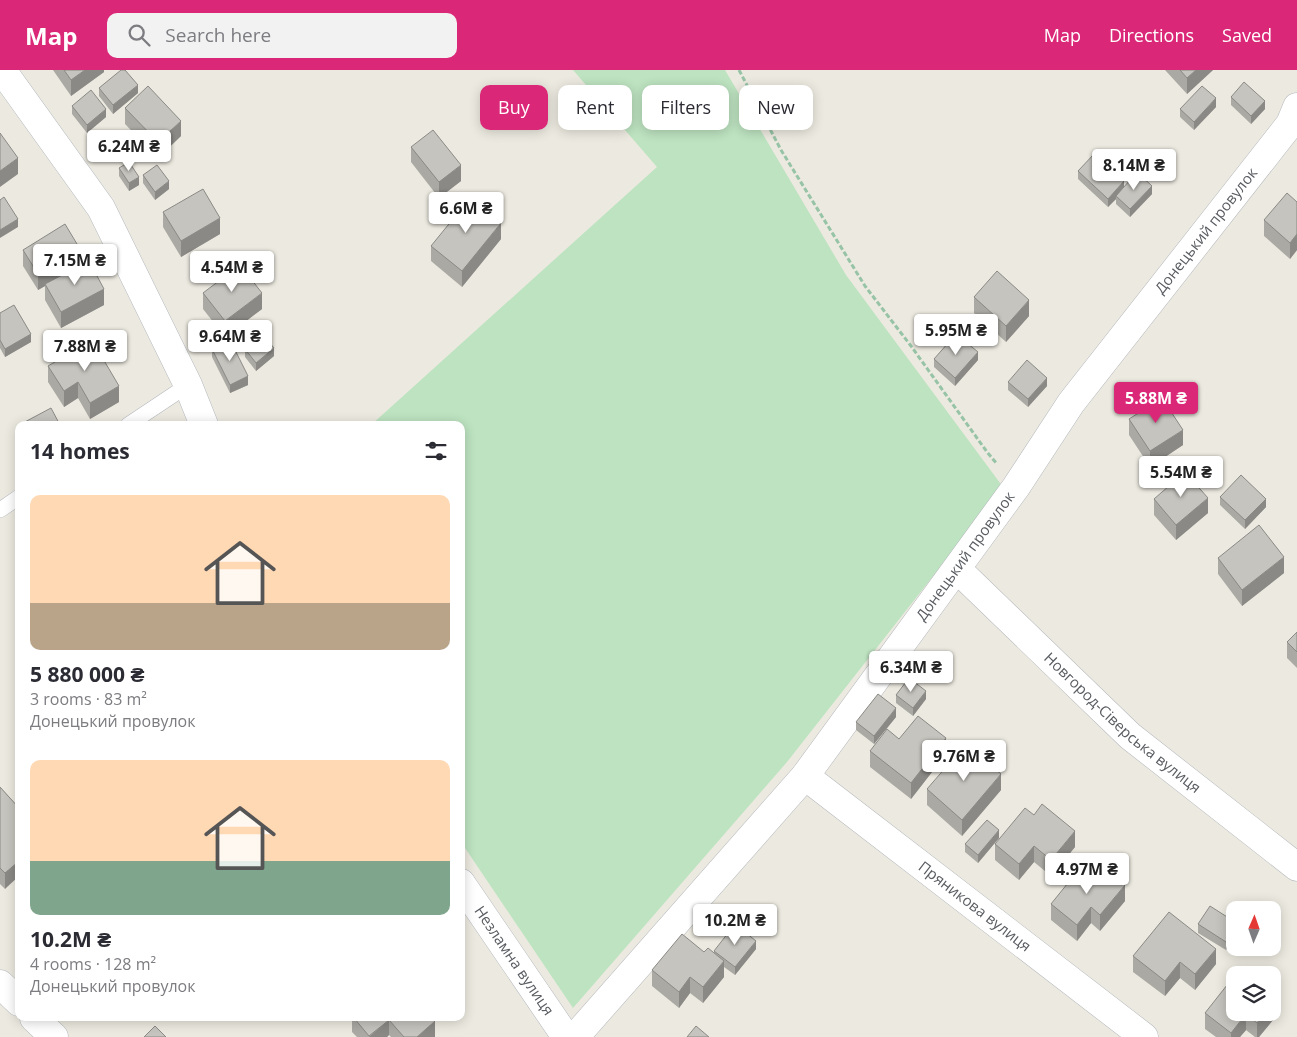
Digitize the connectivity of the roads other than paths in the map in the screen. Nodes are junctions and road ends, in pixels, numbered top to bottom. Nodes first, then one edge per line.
1 (2, 70) edge
2 (1297, 106) edge
3 (188, 385) junction
4 (134, 421) edge
5 (202, 421) edge
6 (15, 501) edge
7 (0, 510) edge
8 (957, 569) junction
9 (805, 776) junction
10 (1297, 867) edge
11 (465, 889) edge
12 (0, 984) edge
13 (15, 998) edge
14 (37, 1021) edge
15 (54, 1037) edge
16 (566, 1037) edge
17 (575, 1037) edge
18 (1144, 1037) edge

1 - 3 street
2 - 8 street, Донецький провулок
3 - 4 lane
3 - 5 street
6 - 7 lane
8 - 9 street, Донецький провулок
8 - 10 street, Новгород-Сіверська вулиця
9 - 17 street, Донецький провулок
9 - 18 street, Пряникова вулиця
11 - 16 street, Незламна вулиця
12 - 13 street
14 - 15 street

